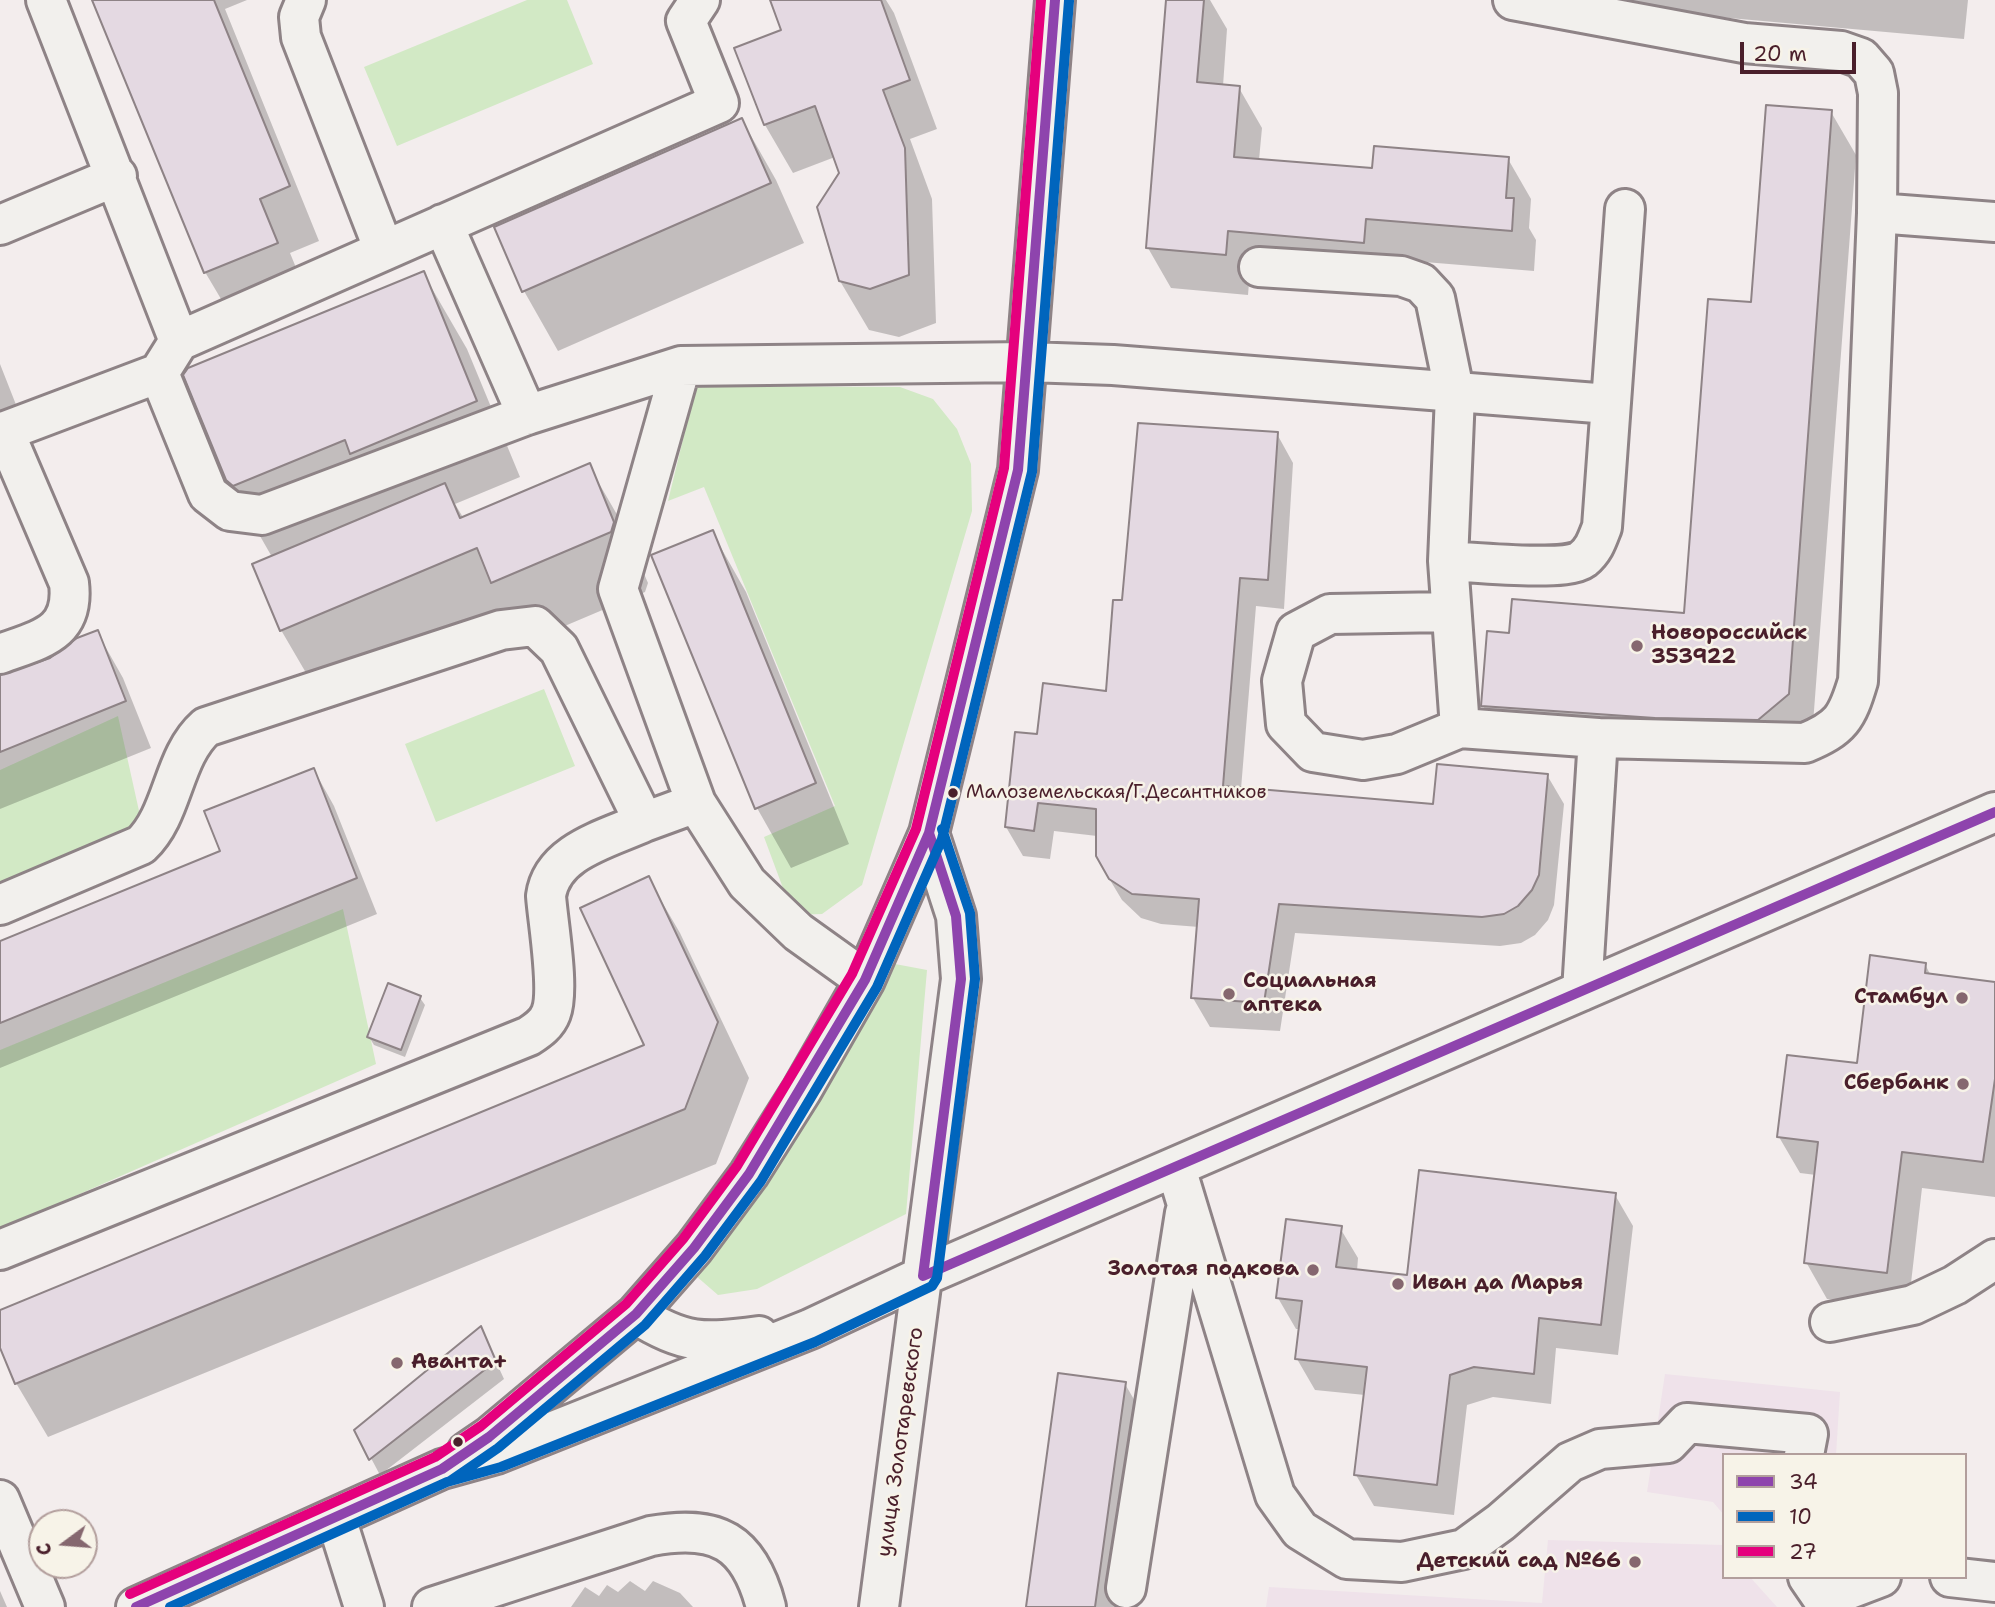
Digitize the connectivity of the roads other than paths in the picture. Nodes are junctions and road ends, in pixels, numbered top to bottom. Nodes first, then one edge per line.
1 (46, 0) edge
2 (306, 0) edge
3 (700, 0) edge
4 (1055, 0) edge
5 (1513, 0) edge
6 (117, 176) junction
7 (1625, 209) dead end
8 (1877, 213) junction
9 (1995, 222) edge
10 (443, 224) junction
11 (0, 225) edge
12 (384, 250) junction
13 (1259, 267) dead end
14 (179, 341) junction
15 (1028, 362) junction
16 (681, 366) junction
17 (159, 373) junction
18 (1455, 394) junction
19 (1609, 404) junction
20 (527, 415) junction
21 (2, 432) edge
22 (1448, 561) junction
23 (1449, 612) junction
24 (0, 654) edge
25 (1460, 728) junction
26 (1598, 738) junction
27 (696, 803) junction
28 (1995, 812) edge
29 (644, 822) junction
30 (929, 833) junction
31 (0, 905) edge
32 (865, 981) junction
33 (1582, 992) junction
34 (1181, 1185) junction
35 (0, 1250) edge
36 (1995, 1259) edge
37 (923, 1276) junction
38 (636, 1314) junction
39 (1830, 1322) dead end
40 (810, 1329) junction
41 (1804, 1453) edge
42 (442, 1469) junction
43 (0, 1500) edge
44 (336, 1518) junction
45 (1809, 1579) edge
46 (1876, 1579) edge
47 (1895, 1579) edge
48 (1967, 1579) edge
49 (1995, 1582) edge
50 (1126, 1588) dead end
51 (174, 1599) edge
52 (45, 1607) edge
53 (136, 1607) edge
54 (364, 1607) edge
55 (432, 1607) edge
56 (766, 1607) edge
57 (879, 1607) edge
58 (1891, 1607) edge

1 - 6 street
2 - 12 street
3 - 10 street
4 - 15 street
5 - 8 street
6 - 11 street
6 - 14 street
7 - 19 street
8 - 9 street
8 - 26 street
10 - 12 street
10 - 20 street
12 - 14 street
13 - 18 street
14 - 17 street
15 - 16 street
15 - 18 street
15 - 30 street
16 - 20 street
16 - 27 street
17 - 20 street
17 - 21 street
18 - 19 street
18 - 22 street
19 - 22 street
21 - 24 street
22 - 23 street
23 - 25 street
23 - 25 street
25 - 26 street
26 - 33 street
27 - 29 street
27 - 32 street
28 - 33 street
29 - 31 street
29 - 35 street
30 - 32 street
30 - 37 street, улица Золотаревского
32 - 38 street
33 - 34 street
34 - 37 street
34 - 41 street
34 - 50 street
36 - 39 street
37 - 40 street
37 - 57 street, улица Золотаревского
38 - 40 street
38 - 42 street
40 - 42 street
42 - 44 street
43 - 52 street
44 - 51 street
44 - 54 street
45 - 46 street
47 - 58 street
48 - 49 street
51 - 53 street
55 - 56 street

